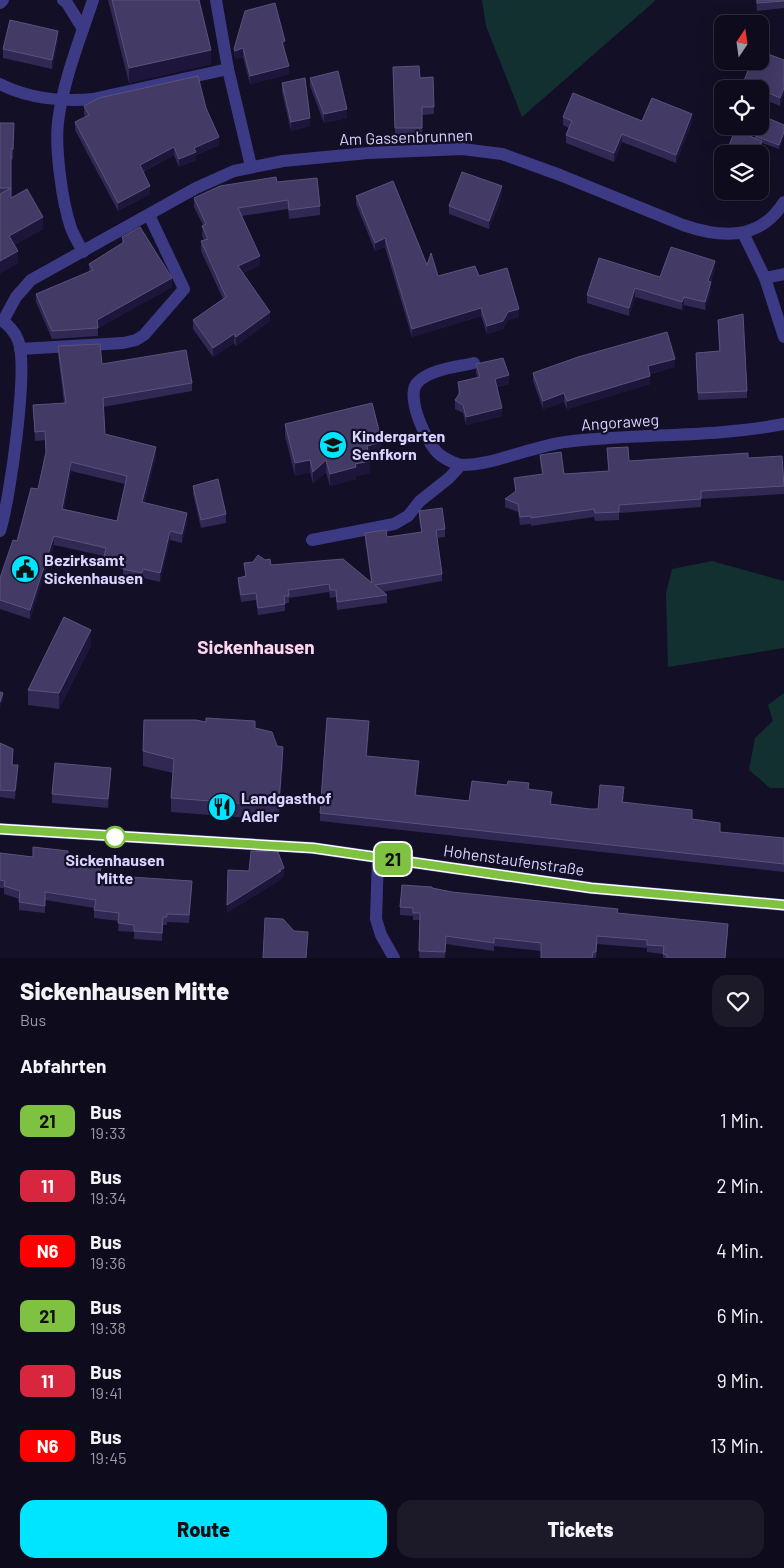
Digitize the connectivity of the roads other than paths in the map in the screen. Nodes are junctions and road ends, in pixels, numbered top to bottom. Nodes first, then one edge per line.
1 (62, 0) edge
2 (93, 0) edge
3 (216, 0) edge
4 (83, 29) junction
5 (228, 69) junction
6 (0, 84) edge
7 (63, 100) junction
8 (251, 166) junction
9 (784, 202) edge
10 (149, 215) junction
11 (743, 233) junction
12 (83, 252) junction
13 (784, 274) edge
14 (765, 278) junction
15 (2, 321) edge
16 (784, 337) edge
17 (20, 349) junction
18 (474, 363) edge
19 (784, 424) edge
20 (461, 465) junction
21 (0, 531) edge
22 (312, 540) dead end
23 (0, 829) edge
24 (378, 856) junction
25 (784, 905) edge
26 (394, 958) edge

1 - 4 street
2 - 4 street
3 - 5 street
4 - 7 street
5 - 7 street
5 - 8 street
6 - 7 street
7 - 12 street
8 - 10 street, Am Gassenbrunnen
8 - 11 street, Am Gassenbrunnen
9 - 11 street, Am Gassenbrunnen
10 - 12 street, Am Gassenbrunnen
10 - 17 street
11 - 14 street
12 - 15 street, Am Gassenbrunnen
13 - 14 street
14 - 16 street
15 - 17 street
17 - 21 street
18 - 20 street
19 - 20 street, Angoraweg
20 - 22 street
23 - 24 street, Hohenstaufenstraße
24 - 25 street, Hohenstaufenstraße
24 - 26 street

